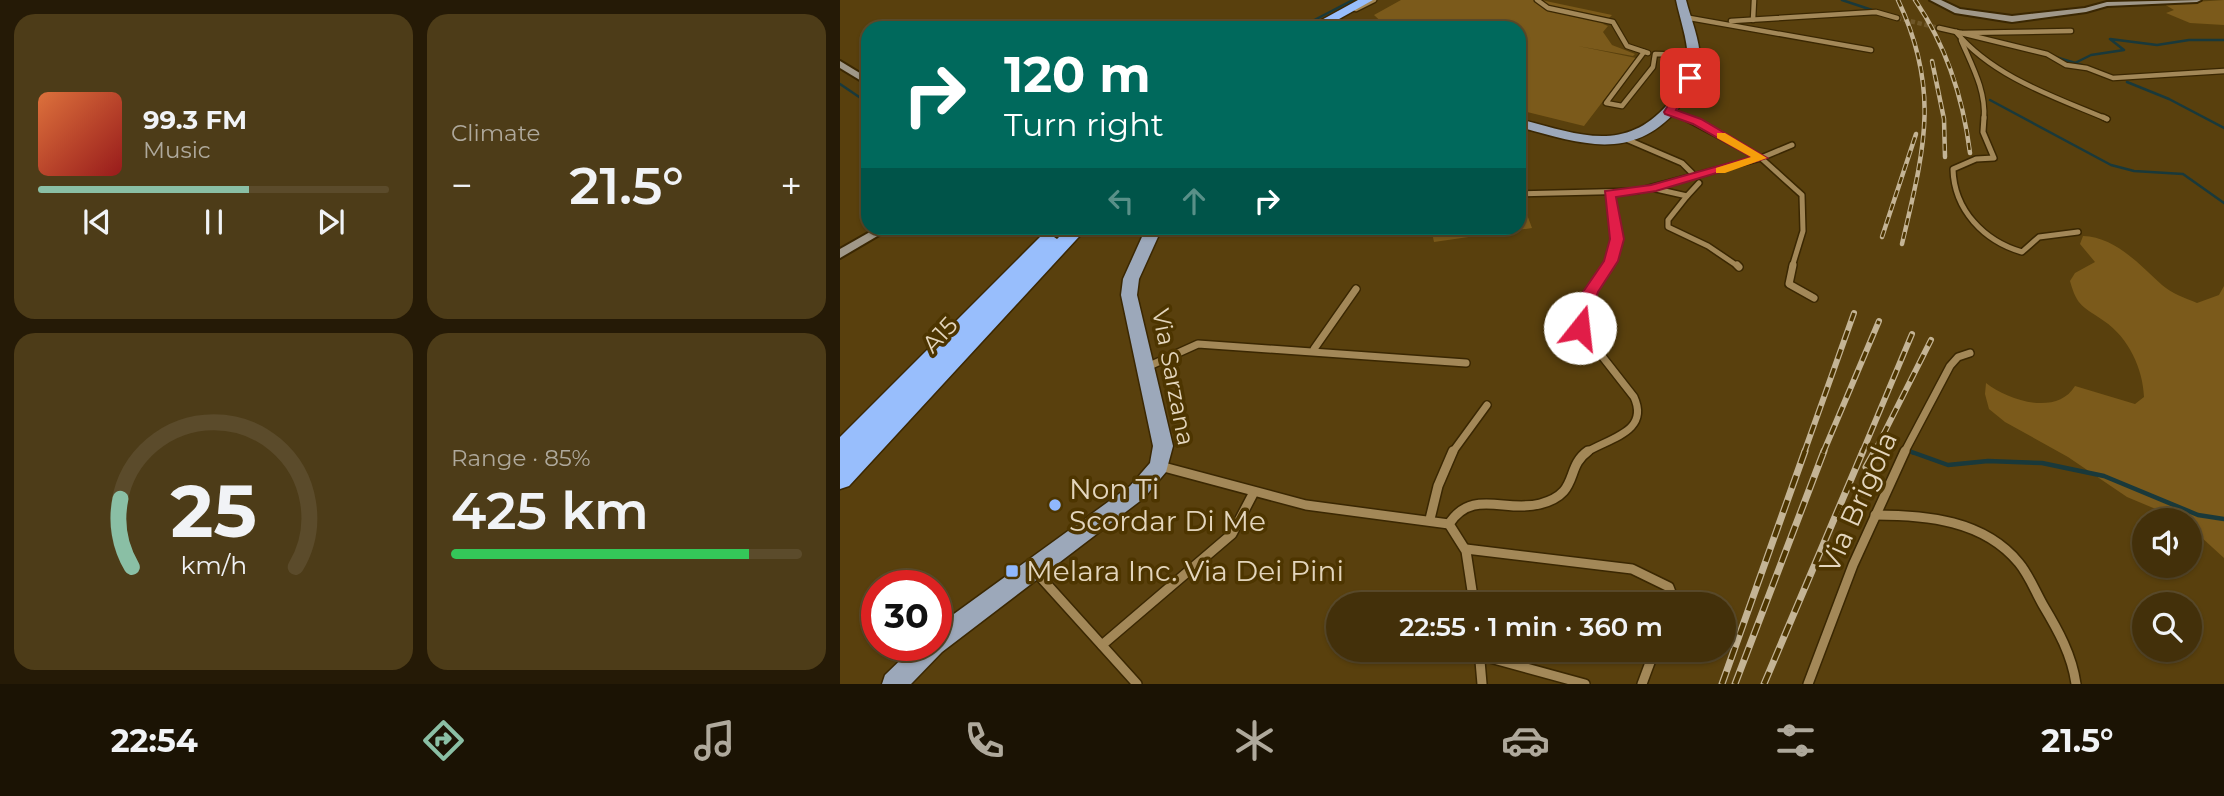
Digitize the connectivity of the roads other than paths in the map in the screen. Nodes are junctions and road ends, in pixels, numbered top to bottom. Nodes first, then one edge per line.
1 (1367, 0) edge
2 (1374, 0) edge
3 (1380, 0) edge
4 (1537, 0) edge
5 (1681, 0) edge
6 (1754, 0) edge
7 (1934, 0) edge
8 (2197, 0) edge
9 (1684, 17) junction
10 (1897, 18) tunnel mouth
11 (1753, 20) junction
12 (1327, 21) edge
13 (1334, 21) edge
14 (1341, 21) edge
15 (1719, 22) junction
16 (1939, 28) tunnel mouth
17 (2071, 31) dead end
18 (1959, 35) junction
19 (1871, 50) dead end
20 (1644, 52) junction
21 (1655, 54) junction
22 (1693, 55) junction
23 (840, 64) edge
24 (2223, 72) edge
25 (861, 78) edge
26 (1669, 112) junction
27 (2107, 119) dead end
28 (1526, 125) edge
29 (1626, 139) junction
30 (1792, 145) dead end
31 (1761, 158) junction
32 (1692, 173) dead end
33 (1699, 183) dead end
34 (1651, 188) junction
35 (1526, 194) edge
36 (1609, 194) junction
37 (1686, 196) junction
38 (2078, 232) dead end
39 (873, 235) edge
40 (1053, 235) edge
41 (1071, 235) edge
42 (1151, 235) edge
43 (840, 254) edge
44 (1740, 267) dead end
45 (1356, 289) dead end
46 (1814, 298) dead end
47 (961, 325) junction
48 (1314, 349) junction
49 (1970, 353) dead end
50 (1466, 363) dead end
51 (1144, 369) junction
52 (1486, 405) dead end
53 (840, 432) edge
54 (840, 452) edge
55 (1159, 466) junction
56 (840, 479) edge
57 (1254, 492) junction
58 (1875, 515) junction
59 (1430, 519) junction
60 (1449, 524) junction
61 (1466, 549) junction
62 (1033, 570) junction
63 (1472, 592) edge
64 (1671, 592) edge
65 (952, 630) edge
66 (1102, 645) junction
67 (917, 661) edge
68 (1480, 662) edge
69 (1512, 662) edge
70 (1650, 662) edge
71 (894, 684) edge
72 (1137, 684) edge
73 (1482, 684) edge
74 (1585, 684) edge
75 (1642, 684) edge
76 (1808, 684) edge
77 (2076, 684) edge

1 - 12 highway
2 - 13 street
3 - 14 highway
4 - 20 street
5 - 9 main road
6 - 11 street
7 - 8 street
9 - 15 street
9 - 22 main road
10 - 11 street
11 - 15 street
15 - 19 street
16 - 18 street
17 - 18 street
18 - 24 street
18 - 27 street
18 - 38 street
20 - 21 street
20 - 21 street
21 - 22 street
22 - 26 main road
23 - 25 street
26 - 29 main road
26 - 31 street
28 - 29 main road
29 - 32 street
30 - 31 street
31 - 34 street
31 - 46 street
33 - 37 street
34 - 36 street
34 - 37 street
35 - 36 street
36 - 60 street
37 - 44 street
39 - 43 street
40 - 47 highway, A15
41 - 56 highway, A15
42 - 51 main road, Via Sarzana
45 - 48 street
47 - 53 highway
47 - 54 highway, A15
48 - 50 street
48 - 51 street
49 - 58 street, Via Brigola
51 - 55 main road, Via Sarzana
52 - 59 street
55 - 57 street
55 - 62 main road, Via Sarzana
57 - 59 street
57 - 66 street
58 - 76 street, Via Brigola
58 - 77 street
59 - 60 street
60 - 61 street
61 - 63 street
61 - 64 street
62 - 65 main road, Via Sarzana
62 - 66 street
66 - 72 street
67 - 71 main road
68 - 73 street
69 - 74 street
70 - 75 street

